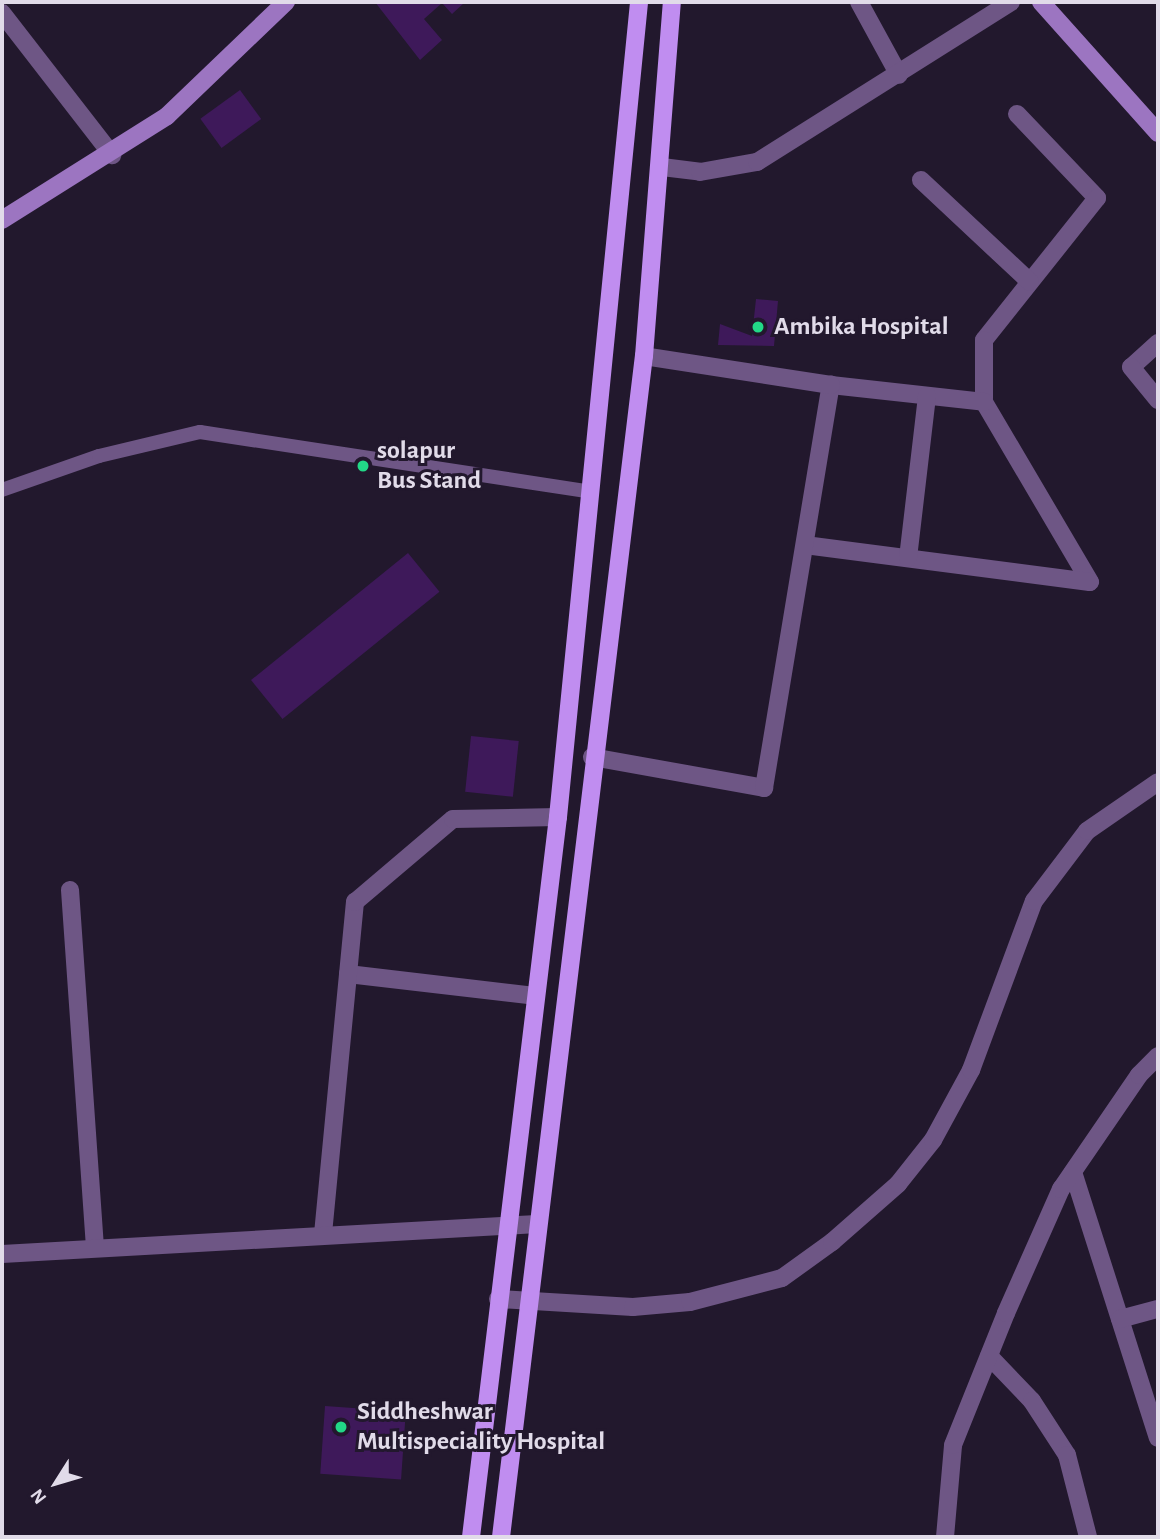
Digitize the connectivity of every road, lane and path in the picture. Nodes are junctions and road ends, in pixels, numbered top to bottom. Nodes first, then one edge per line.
1 (286, 2) edge
2 (639, 2) edge
3 (673, 2) edge
4 (859, 2) edge
5 (1011, 2) edge
6 (1041, 2) edge
7 (2, 13) edge
8 (900, 75) junction
9 (1017, 114) dead end
10 (1158, 133) edge
11 (112, 155) junction
12 (662, 167) junction
13 (920, 180) dead end
14 (2, 220) edge
15 (1030, 282) junction
16 (1158, 343) edge
17 (644, 356) junction
18 (831, 385) junction
19 (927, 396) junction
20 (1158, 400) edge
21 (984, 402) junction
22 (2, 490) edge
23 (591, 492) junction
24 (805, 545) junction
25 (908, 558) junction
26 (592, 757) junction
27 (1158, 782) edge
28 (558, 817) junction
29 (70, 890) dead end
30 (348, 974) junction
31 (535, 996) junction
32 (1158, 1056) edge
33 (1073, 1172) junction
34 (507, 1222) junction
35 (537, 1224) junction
36 (323, 1234) junction
37 (95, 1247) junction
38 (2, 1254) edge
39 (498, 1299) junction
40 (528, 1300) junction
41 (1158, 1309) edge
42 (1120, 1319) junction
43 (989, 1356) junction
44 (1155, 1417) edge
45 (1158, 1438) edge
46 (471, 1537) edge
47 (501, 1537) edge
48 (945, 1537) edge
49 (1087, 1537) edge

1 - 11 main road
2 - 23 main road
3 - 12 main road
4 - 8 street
5 - 8 street
6 - 10 main road
7 - 11 street
8 - 12 street
9 - 15 street
11 - 14 main road
12 - 17 main road
13 - 15 street
15 - 21 street
16 - 20 street
17 - 18 street
17 - 26 main road
18 - 19 street
18 - 24 street
19 - 21 street
19 - 25 street
21 - 25 street
22 - 23 lane
23 - 28 main road
24 - 25 street
24 - 26 street
26 - 35 main road
27 - 40 street
28 - 30 street
28 - 31 main road
29 - 37 street
30 - 31 street
30 - 36 street
31 - 34 main road
32 - 33 street
33 - 42 street
33 - 43 street
34 - 35 street
34 - 36 street
34 - 39 main road
35 - 40 main road
36 - 37 street
37 - 38 street
39 - 40 street
39 - 46 main road
40 - 47 main road
41 - 42 street
42 - 44 street
43 - 48 street
43 - 49 street
44 - 45 street

